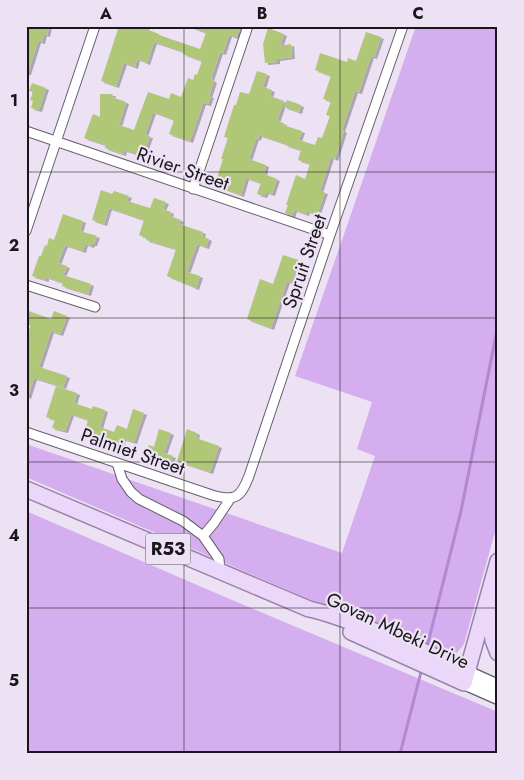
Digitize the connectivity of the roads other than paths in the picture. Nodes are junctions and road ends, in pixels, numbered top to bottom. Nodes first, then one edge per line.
1 (95, 26) edge
2 (248, 26) edge
3 (403, 26) edge
4 (26, 132) edge
5 (56, 142) junction
6 (193, 188) junction
7 (26, 231) edge
8 (330, 235) junction
9 (26, 285) edge
10 (95, 307) dead end
11 (26, 432) edge
12 (117, 463) junction
13 (26, 489) edge
14 (230, 499) junction
15 (202, 536) junction
16 (498, 561) edge
17 (220, 571) junction
18 (488, 596) junction
19 (498, 653) edge
20 (465, 678) junction
21 (498, 686) edge
22 (498, 698) edge

1 - 5 street
2 - 6 street
3 - 8 street, Spruit Street
4 - 5 street, Rivier Street
5 - 6 street, Rivier Street
5 - 7 street
6 - 8 street, Rivier Street
8 - 14 street, Spruit Street
9 - 10 street
11 - 12 street, Palmiet Street
12 - 14 street, Palmiet Street
12 - 15 street
13 - 17 main road, Govan Mbeki Drive / R53
14 - 15 street, Spruit Street
15 - 17 street
16 - 18 main road
17 - 20 main road, Govan Mbeki Drive / R53
18 - 19 main road
18 - 20 main road
20 - 21 street, Govan Mbeki Drive
20 - 22 street, Govan Mbeki Drive

